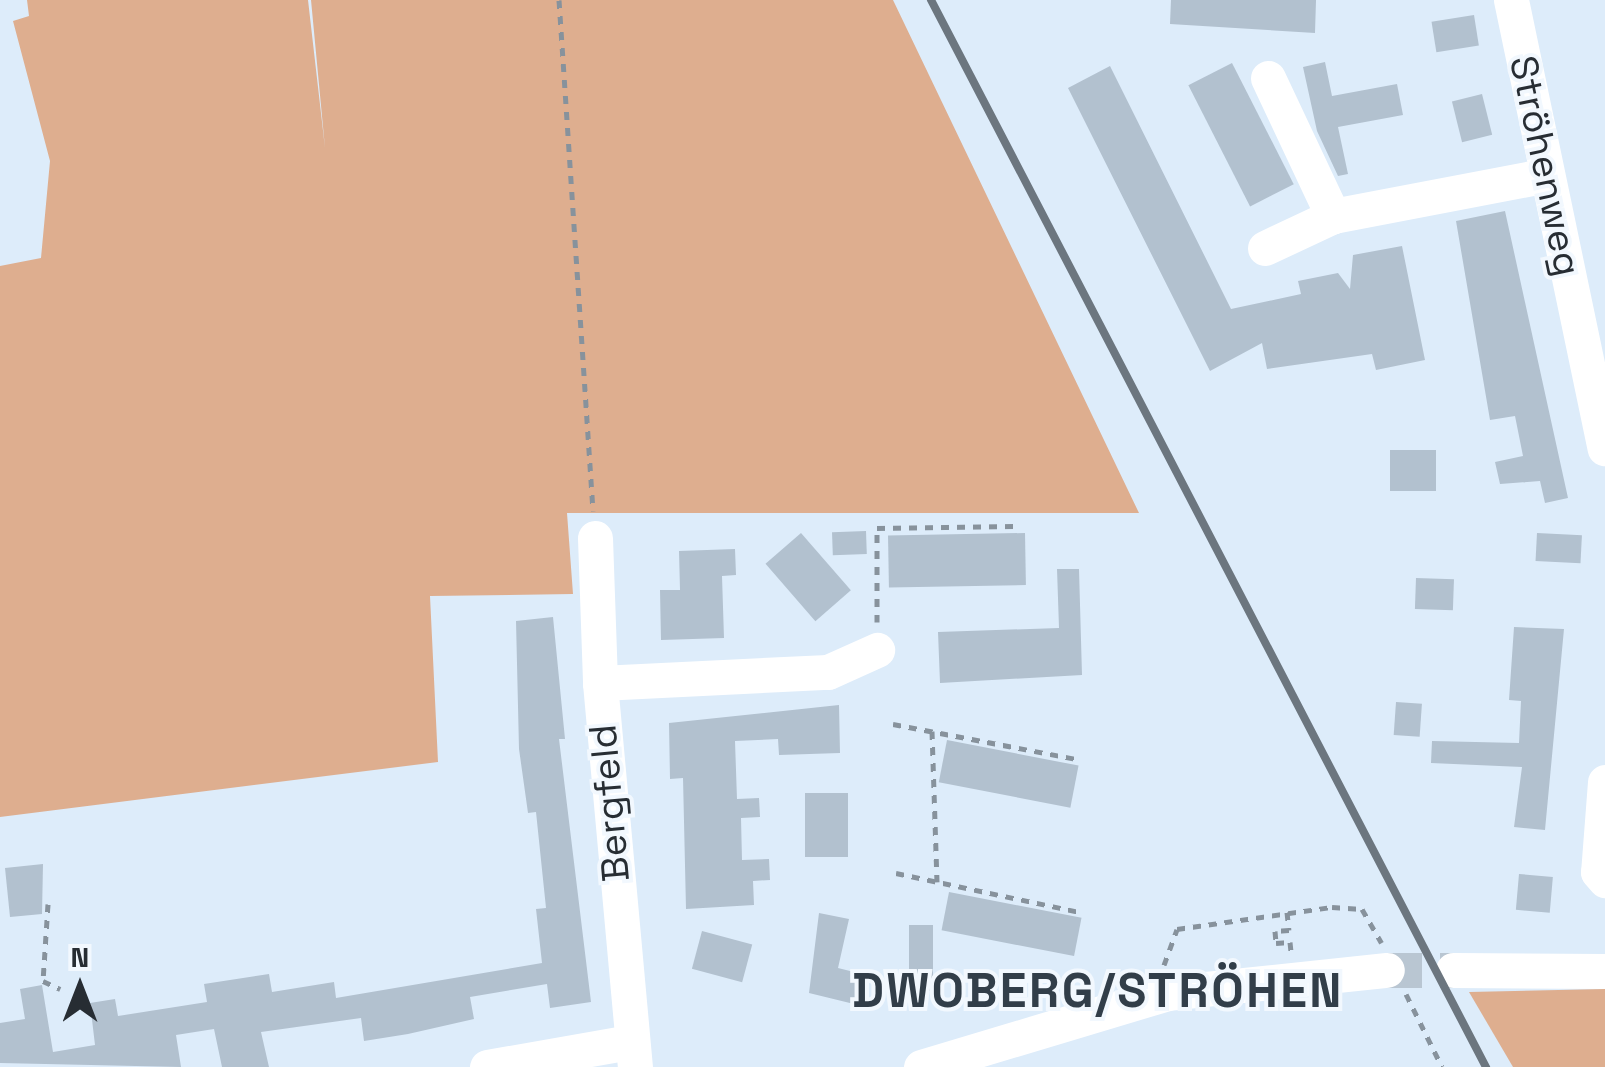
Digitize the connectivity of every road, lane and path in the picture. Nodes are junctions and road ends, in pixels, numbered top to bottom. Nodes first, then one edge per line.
1 (559, 0) edge
2 (1511, 0) edge
3 (1268, 78) dead end
4 (1547, 174) junction
5 (1333, 216) junction
6 (1266, 248) dead end
7 (1605, 448) edge
8 (1014, 526) dead end
9 (595, 538) joint
10 (877, 650) joint
11 (600, 683) junction
12 (894, 724) dead end
13 (932, 731) junction
14 (1076, 759) dead end
15 (1605, 782) edge
16 (896, 873) dead end
17 (1605, 880) edge
18 (937, 882) junction
19 (48, 904) dead end
20 (1078, 912) dead end
21 (1287, 912) junction
22 (1378, 933) dead end
23 (1290, 952) dead end
24 (1163, 966) dead end
25 (1387, 970) tunnel mouth
26 (1453, 970) tunnel mouth
27 (1605, 970) edge
28 (60, 989) dead end
29 (1410, 1001) dead end
30 (632, 1054) edge
31 (487, 1067) edge
32 (922, 1067) edge
33 (1442, 1067) edge

1 - 9 path
2 - 4 street, Ströhenweg
3 - 5 street
4 - 5 street
4 - 7 street, Ströhenweg
5 - 6 street
8 - 10 path
9 - 11 street, Bergfeld
10 - 11 street
11 - 30 street, Bergfeld
12 - 13 path
13 - 14 path
13 - 18 path
15 - 17 street
16 - 18 path
18 - 20 path
19 - 28 path
21 - 22 path
21 - 23 path
21 - 24 path
25 - 32 street
26 - 27 street
29 - 33 path
30 - 31 street

